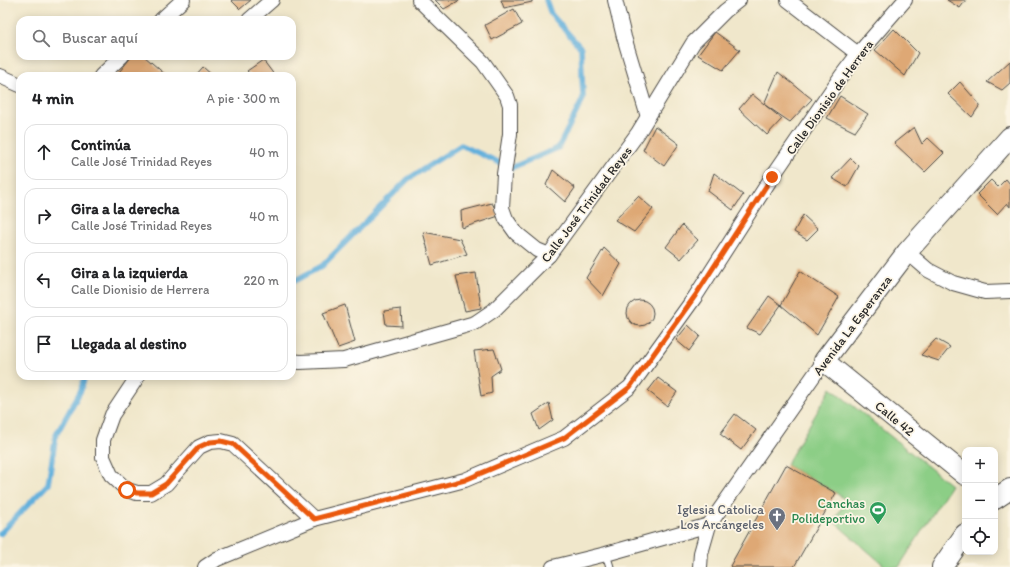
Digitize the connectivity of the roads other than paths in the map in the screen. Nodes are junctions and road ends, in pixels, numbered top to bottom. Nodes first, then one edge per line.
1 (183, 0) edge
2 (272, 0) edge
3 (419, 0) edge
4 (615, 0) edge
5 (739, 0) edge
6 (788, 0) edge
7 (905, 0) edge
8 (165, 16) edge
9 (254, 16) edge
10 (858, 54) junction
11 (118, 60) edge
12 (105, 72) edge
13 (0, 76) edge
14 (16, 83) edge
15 (648, 117) junction
16 (1010, 137) edge
17 (907, 252) junction
18 (549, 255) junction
19 (1010, 291) edge
20 (824, 361) junction
21 (296, 362) edge
22 (135, 380) edge
23 (962, 473) edge
24 (1010, 489) edge
25 (998, 497) edge
26 (314, 519) junction
27 (709, 526) junction
28 (962, 538) edge
29 (608, 561) edge
30 (205, 567) edge
31 (553, 567) edge
32 (700, 567) edge
33 (942, 567) edge

1 - 8 street
2 - 9 street
3 - 18 street
4 - 15 street
5 - 15 street, Calle José Trinidad Reyes
6 - 10 street
7 - 10 street, Calle Dionisio de Herrera
10 - 26 street, Calle Dionisio de Herrera
11 - 12 street
13 - 14 street
15 - 18 street, Calle José Trinidad Reyes
16 - 17 street, Avenida La Esperanza
17 - 19 street
17 - 20 street, Avenida La Esperanza
18 - 21 street, Calle José Trinidad Reyes
20 - 23 street, Calle 42
20 - 27 street, Avenida La Esperanza
22 - 26 street
24 - 25 street
26 - 30 street
27 - 29 street
27 - 32 street, Avenida La Esperanza
28 - 33 street
29 - 31 street

